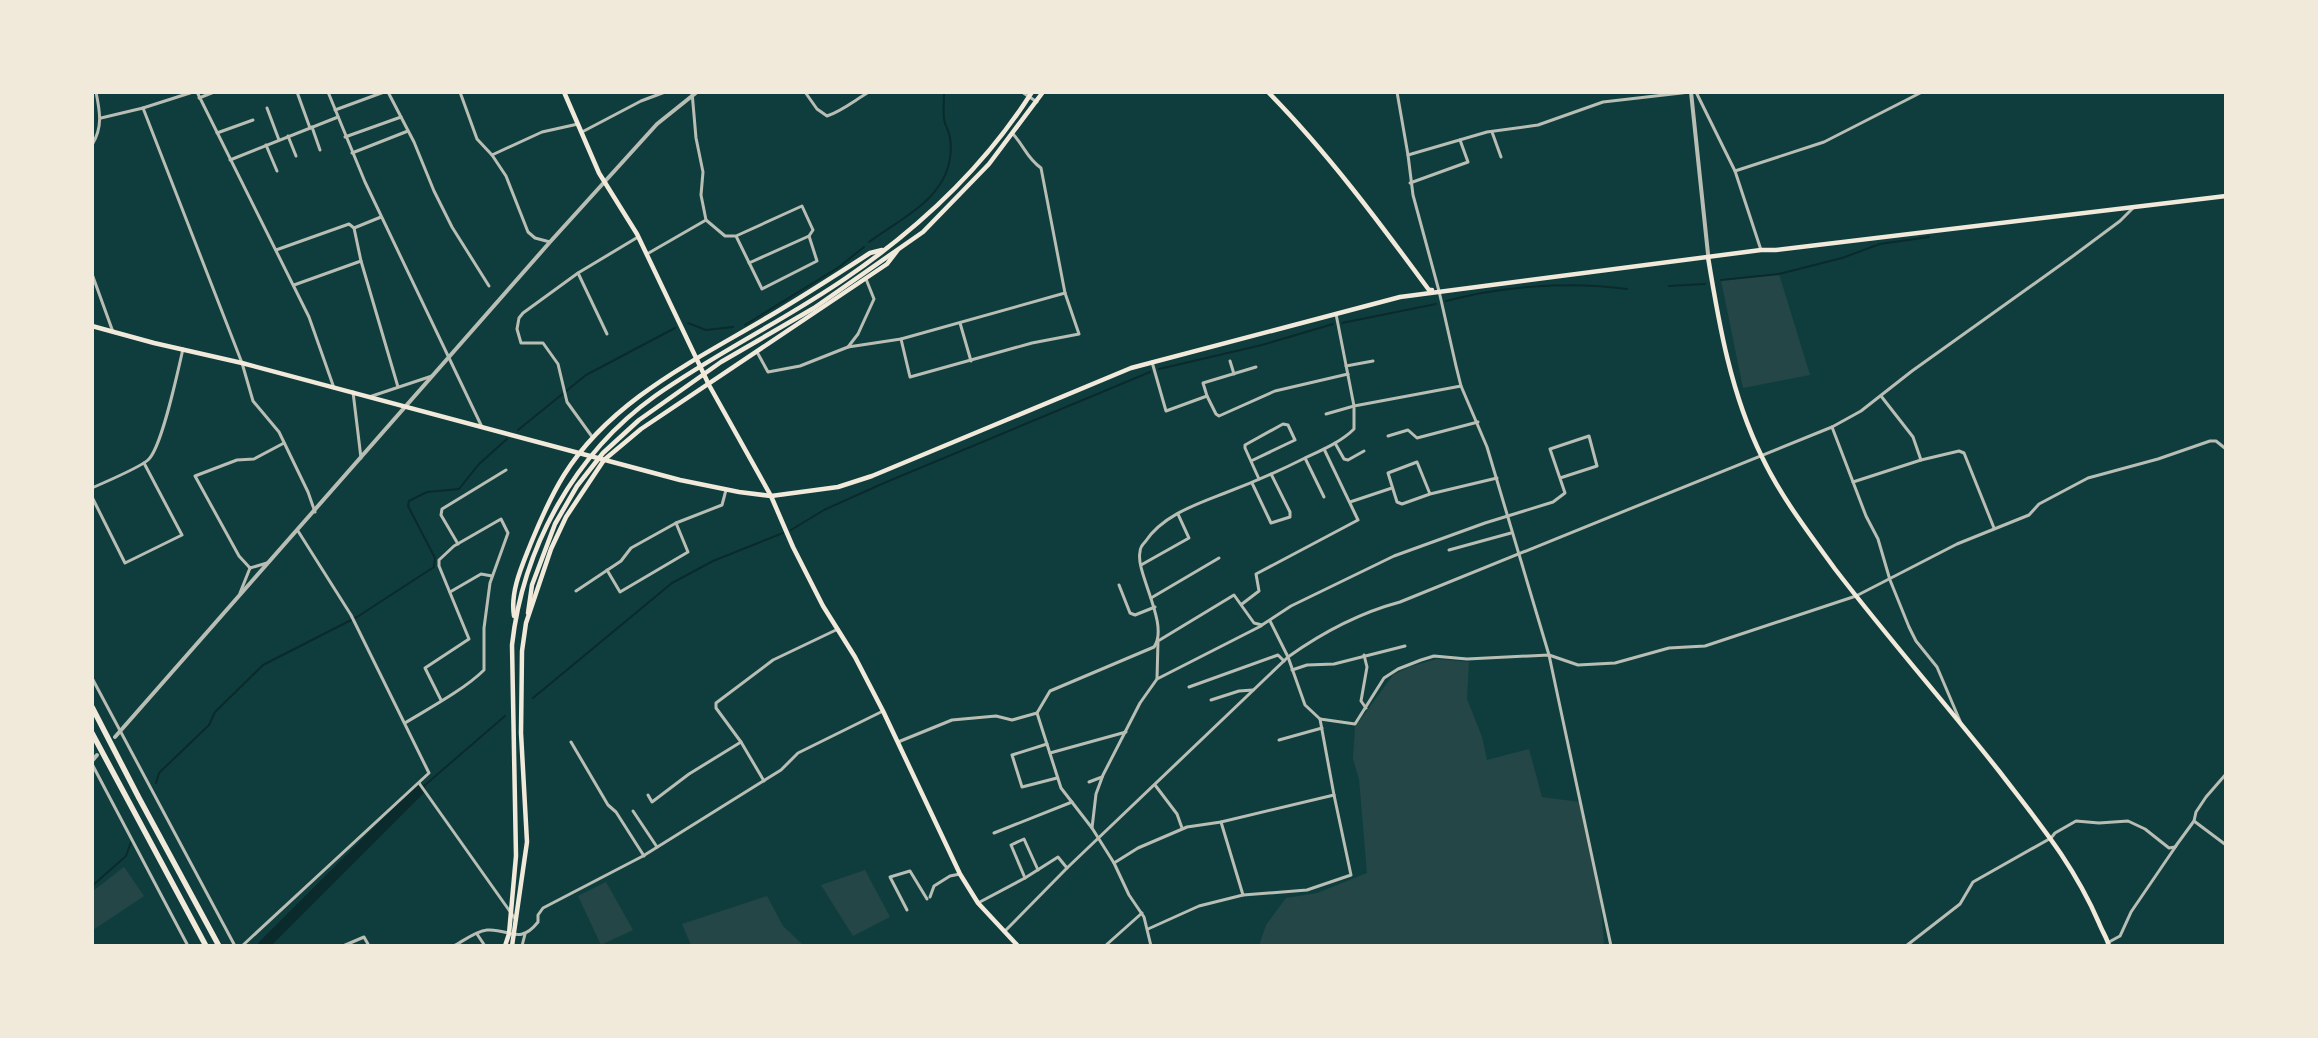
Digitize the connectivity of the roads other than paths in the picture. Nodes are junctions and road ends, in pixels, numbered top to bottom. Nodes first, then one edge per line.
1 (96, 92) edge
2 (193, 92) edge
3 (197, 92) edge
4 (214, 92) edge
5 (297, 92) edge
6 (328, 92) edge
7 (384, 92) edge
8 (388, 92) edge
9 (460, 92) edge
10 (564, 92) edge
11 (665, 92) edge
12 (697, 92) edge
13 (806, 92) edge
14 (869, 92) edge
15 (1022, 92) edge
16 (1044, 92) edge
17 (1268, 92) edge
18 (1396, 92) edge
19 (1690, 92) edge
20 (1696, 92) edge
21 (1922, 92) edge
22 (692, 94) edge
23 (1031, 94) edge
24 (199, 98) junction
25 (1037, 102) junction
26 (143, 108) junction
27 (267, 108) dead end
28 (335, 110) junction
29 (338, 117) junction
30 (401, 117) junction
31 (101, 118) junction
32 (253, 120) dead end
33 (578, 124) junction
34 (311, 127) junction
35 (408, 130) junction
36 (582, 132) junction
37 (1492, 132) junction
38 (216, 133) junction
39 (1013, 134) junction
40 (288, 136) junction
41 (345, 137) junction
42 (279, 140) junction
43 (1460, 140) junction
44 (92, 145) edge
45 (266, 146) junction
46 (320, 150) dead end
47 (352, 153) junction
48 (1408, 155) junction
49 (296, 156) dead end
50 (492, 156) junction
51 (1501, 157) dead end
52 (230, 160) junction
53 (276, 171) dead end
54 (1735, 171) junction
55 (605, 183) junction
56 (1410, 183) junction
57 (2226, 196) edge
58 (2135, 206) junction
59 (381, 217) junction
60 (706, 220) junction
61 (354, 228) junction
62 (736, 236) junction
63 (809, 236) junction
64 (638, 237) junction
65 (550, 242) junction
66 (886, 249) junction
67 (276, 250) junction
68 (1761, 250) junction
69 (897, 251) junction
70 (647, 254) junction
71 (1708, 256) junction
72 (361, 261) junction
73 (749, 262) junction
74 (578, 273) junction
75 (92, 274) edge
76 (866, 279) junction
77 (294, 286) junction
78 (489, 286) dead end
79 (1439, 291) junction
80 (1065, 293) junction
81 (1336, 314) junction
82 (960, 324) junction
83 (92, 326) edge
84 (113, 332) junction
85 (608, 334) dead end
86 (901, 339) junction
87 (848, 347) junction
88 (183, 349) junction
89 (757, 351) junction
90 (696, 358) junction
91 (449, 359) junction
92 (971, 361) junction
93 (1230, 361) dead end
94 (1373, 361) dead end
95 (1152, 362) junction
96 (242, 363) junction
97 (1346, 366) junction
98 (1256, 367) dead end
99 (435, 374) junction
100 (1234, 374) junction
101 (1348, 374) junction
102 (709, 385) junction
103 (1461, 386) junction
104 (398, 387) junction
105 (334, 388) junction
106 (352, 392) junction
107 (1207, 396) junction
108 (1881, 396) junction
109 (369, 397) junction
110 (1354, 406) junction
111 (405, 407) junction
112 (1326, 414) dead end
113 (1478, 422) junction
114 (482, 427) junction
115 (1832, 427) junction
116 (1388, 436) dead end
117 (593, 438) junction
118 (284, 443) junction
119 (1335, 443) junction
120 (2226, 448) edge
121 (1324, 449) junction
122 (1364, 451) dead end
123 (580, 453) junction
124 (1761, 456) junction
125 (360, 458) junction
126 (1305, 458) junction
127 (604, 460) junction
128 (1921, 460) junction
129 (1251, 461) junction
130 (144, 463) junction
131 (506, 470) dead end
132 (1271, 474) junction
133 (1497, 478) junction
134 (1560, 478) junction
135 (1260, 479) junction
136 (1853, 482) junction
137 (1252, 483) junction
138 (92, 488) edge
139 (1392, 488) junction
140 (726, 490) junction
141 (1430, 494) junction
142 (771, 496) junction
143 (92, 497) edge
144 (1324, 497) dead end
145 (1350, 502) junction
146 (315, 512) junction
147 (1178, 514) junction
148 (1508, 517) junction
149 (676, 523) junction
150 (1994, 528) junction
151 (298, 531) junction
152 (1512, 532) junction
153 (458, 544) junction
154 (1449, 550) dead end
155 (1519, 553) junction
156 (1219, 558) dead end
157 (270, 562) junction
158 (1141, 565) junction
159 (250, 568) junction
160 (607, 570) junction
161 (492, 576) junction
162 (1890, 580) junction
163 (1120, 585) dead end
164 (576, 591) dead end
165 (450, 592) junction
166 (1856, 596) junction
167 (240, 597) junction
168 (1152, 598) junction
169 (1242, 604) junction
170 (1155, 607) junction
171 (515, 620) junction
172 (1270, 621) junction
173 (527, 622) junction
174 (1262, 626) junction
175 (838, 629) junction
176 (1158, 641) junction
177 (1405, 646) dead end
178 (1364, 655) junction
179 (1549, 655) junction
180 (1288, 656) junction
181 (1284, 661) junction
182 (1292, 670) junction
183 (92, 678) edge
184 (1157, 679) junction
185 (1189, 687) dead end
186 (1253, 690) junction
187 (441, 700) junction
188 (1210, 700) dead end
189 (92, 707) edge
190 (1366, 708) junction
191 (883, 711) junction
192 (1037, 713) junction
193 (1320, 719) junction
194 (405, 723) junction
195 (1961, 723) junction
196 (1322, 728) junction
197 (122, 732) junction
198 (1126, 732) junction
199 (92, 733) edge
200 (115, 737) dead end
201 (1279, 740) dead end
202 (571, 742) dead end
203 (741, 742) junction
204 (898, 742) junction
205 (1047, 744) junction
206 (1050, 753) junction
207 (97, 755) dead end
208 (92, 763) edge
209 (2226, 774) edge
210 (1102, 777) junction
211 (1057, 778) junction
212 (764, 781) junction
213 (1089, 782) dead end
214 (419, 783) junction
215 (1154, 785) junction
216 (648, 795) dead end
217 (1334, 795) junction
218 (1072, 802) junction
219 (633, 811) dead end
220 (2194, 821) junction
221 (1221, 822) junction
222 (1092, 828) junction
223 (1182, 828) junction
224 (994, 833) dead end
225 (1098, 838) junction
226 (2051, 838) junction
227 (2226, 844) edge
228 (2176, 845) junction
229 (657, 847) junction
230 (644, 856) junction
231 (1114, 863) junction
232 (1067, 868) junction
233 (1038, 870) junction
234 (960, 874) junction
235 (1025, 878) junction
236 (1243, 896) junction
237 (978, 903) junction
238 (907, 910) dead end
239 (1142, 913) junction
240 (511, 914) junction
241 (516, 920) junction
242 (1148, 929) junction
243 (1005, 931) junction
244 (477, 934) junction
245 (508, 934) junction
246 (525, 934) junction
247 (514, 935) junction
248 (2109, 944) edge
249 (188, 946) edge
250 (206, 946) edge
251 (219, 946) edge
252 (235, 946) edge
253 (242, 946) edge
254 (343, 946) edge
255 (368, 946) edge
256 (454, 946) edge
257 (485, 946) edge
258 (505, 946) edge
259 (512, 946) edge
260 (522, 946) edge
261 (1018, 946) edge
262 (1105, 946) edge
263 (1151, 946) edge
264 (1611, 946) edge
265 (1906, 946) edge

1 - 31 street
2 - 26 street
3 - 24 street
4 - 24 street
5 - 34 street
6 - 28 street
7 - 28 street
8 - 30 street
9 - 50 street
10 - 33 main road
11 - 36 street
12 - 22 street
13 - 14 street
15 - 23 street
16 - 25 main road
17 - 79 main road
18 - 48 street
19 - 37 street
19 - 71 street
20 - 54 street
21 - 54 street
22 - 55 street
22 - 60 street
23 - 25 street
23 - 66 main road
24 - 38 street
25 - 39 main road
26 - 31 street
26 - 96 street
27 - 42 street
28 - 29 street
29 - 34 street
29 - 41 street
30 - 35 street
30 - 41 street
31 - 44 street
32 - 38 street
33 - 36 main road
33 - 50 street
34 - 40 street
34 - 46 street
35 - 47 street
35 - 78 street
36 - 55 main road
37 - 43 street
37 - 51 street
38 - 52 street
39 - 69 main road
39 - 80 street
40 - 42 street
40 - 49 street
41 - 47 street
42 - 45 street
43 - 48 street
43 - 56 street
45 - 52 street
45 - 53 street
47 - 59 street
48 - 56 street
50 - 65 street
52 - 67 street
54 - 68 street
55 - 64 main road
55 - 65 street
56 - 79 street
57 - 58 main road
58 - 68 main road
58 - 108 street
59 - 61 street
59 - 91 street
60 - 62 street
60 - 70 street
61 - 67 street
61 - 72 street
62 - 63 street
62 - 73 street
63 - 73 street
63 - 73 street
64 - 70 main road
64 - 74 street
65 - 91 street
66 - 90 main road
66 - 171 main road
67 - 77 street
68 - 71 main road
69 - 76 main road
69 - 173 main road
70 - 90 main road
71 - 79 main road
71 - 124 main road
72 - 77 street
72 - 104 street
74 - 85 street
74 - 117 street
75 - 84 street
76 - 87 street
76 - 89 main road
77 - 105 street
79 - 81 main road
79 - 103 street
80 - 82 street
80 - 92 street
81 - 95 main road
81 - 97 street
82 - 86 street
82 - 92 street
83 - 84 main road
84 - 88 main road
86 - 87 street
86 - 92 street
87 - 89 street
88 - 96 main road
88 - 130 street
89 - 102 main road
90 - 102 main road
90 - 117 main road
91 - 99 street
91 - 114 street
93 - 100 street
94 - 97 street
95 - 107 street
95 - 142 main road
96 - 105 main road
96 - 118 street
97 - 101 street
98 - 100 street
99 - 104 street
99 - 111 street
100 - 107 street
101 - 107 street
101 - 110 street
102 - 127 main road
102 - 142 main road
103 - 110 street
103 - 113 street
104 - 109 street
105 - 106 main road
106 - 109 main road
106 - 125 street
108 - 115 street
108 - 128 street
109 - 111 main road
110 - 112 street
110 - 119 street
111 - 114 main road
111 - 125 street
113 - 116 street
113 - 133 street
114 - 123 main road
115 - 124 street
115 - 136 street
117 - 123 main road
118 - 146 street
118 - 159 street
119 - 121 street
119 - 122 street
120 - 150 street
121 - 126 street
121 - 145 street
123 - 127 main road
123 - 171 main road
124 - 155 street
124 - 166 main road
125 - 146 street
126 - 132 street
126 - 144 street
127 - 140 main road
127 - 173 main road
128 - 136 street
128 - 150 street
129 - 129 street
129 - 135 street
130 - 138 street
130 - 143 street
131 - 153 street
132 - 135 street
132 - 137 street
133 - 141 street
133 - 148 street
134 - 134 street
134 - 148 street
135 - 137 street
136 - 162 street
137 - 147 street
139 - 141 street
139 - 141 street
139 - 145 street
140 - 142 main road
140 - 149 street
142 - 175 main road
145 - 169 street
146 - 151 street
147 - 158 street
147 - 158 street
148 - 152 street
148 - 172 street
149 - 160 street
149 - 160 street
150 - 162 street
151 - 157 street
151 - 194 street
152 - 154 street
152 - 155 street
153 - 161 street
153 - 165 street
155 - 179 street
155 - 180 street
156 - 168 street
157 - 159 street
157 - 167 street
158 - 168 street
159 - 167 street
160 - 164 street
161 - 165 street
161 - 187 street
162 - 166 street
162 - 195 street
163 - 170 street
165 - 187 street
166 - 179 street
166 - 195 main road
167 - 197 street
168 - 170 street
169 - 174 street
169 - 176 street
170 - 176 street
171 - 240 main road
172 - 174 street
172 - 180 street
173 - 241 main road
174 - 184 street
175 - 191 main road
175 - 203 street
176 - 184 street
176 - 192 street
177 - 178 street
178 - 182 street
178 - 190 street
179 - 190 street
179 - 264 street
180 - 181 street
180 - 182 street
181 - 185 street
181 - 186 street
182 - 193 street
183 - 197 street
184 - 198 street
186 - 188 street
186 - 215 street
187 - 194 street
189 - 251 highway
190 - 193 street
191 - 204 main road
191 - 212 street
192 - 204 street
192 - 205 street
193 - 196 street
194 - 214 street
195 - 226 main road
196 - 201 street
196 - 217 street
197 - 200 street
197 - 252 street
198 - 206 street
198 - 210 street
199 - 250 highway
202 - 230 street
203 - 212 street
203 - 216 street
204 - 234 main road
205 - 206 street
205 - 211 street
206 - 211 street
207 - 208 street
208 - 249 street
209 - 220 street
210 - 213 street
210 - 222 street
211 - 218 street
212 - 229 street
214 - 240 street
214 - 253 street
215 - 223 street
215 - 225 street
217 - 221 street
217 - 236 street
218 - 222 street
218 - 224 street
219 - 229 street
220 - 227 street
220 - 228 street
221 - 223 street
221 - 236 street
222 - 225 street
223 - 231 street
225 - 231 street
225 - 232 street
226 - 228 street
226 - 248 main road
226 - 265 street
228 - 248 street
229 - 230 street
230 - 246 street
231 - 239 street
232 - 233 street
232 - 243 street
233 - 235 street
233 - 235 street
234 - 237 main road
234 - 238 street
235 - 237 street
236 - 242 street
237 - 243 main road
239 - 242 street
239 - 262 street
240 - 241 street
240 - 245 main road
241 - 247 main road
242 - 263 street
243 - 261 main road
244 - 245 street
244 - 256 street
244 - 257 street
245 - 247 street
245 - 258 main road
246 - 247 street
246 - 260 street
247 - 259 main road
254 - 255 street

